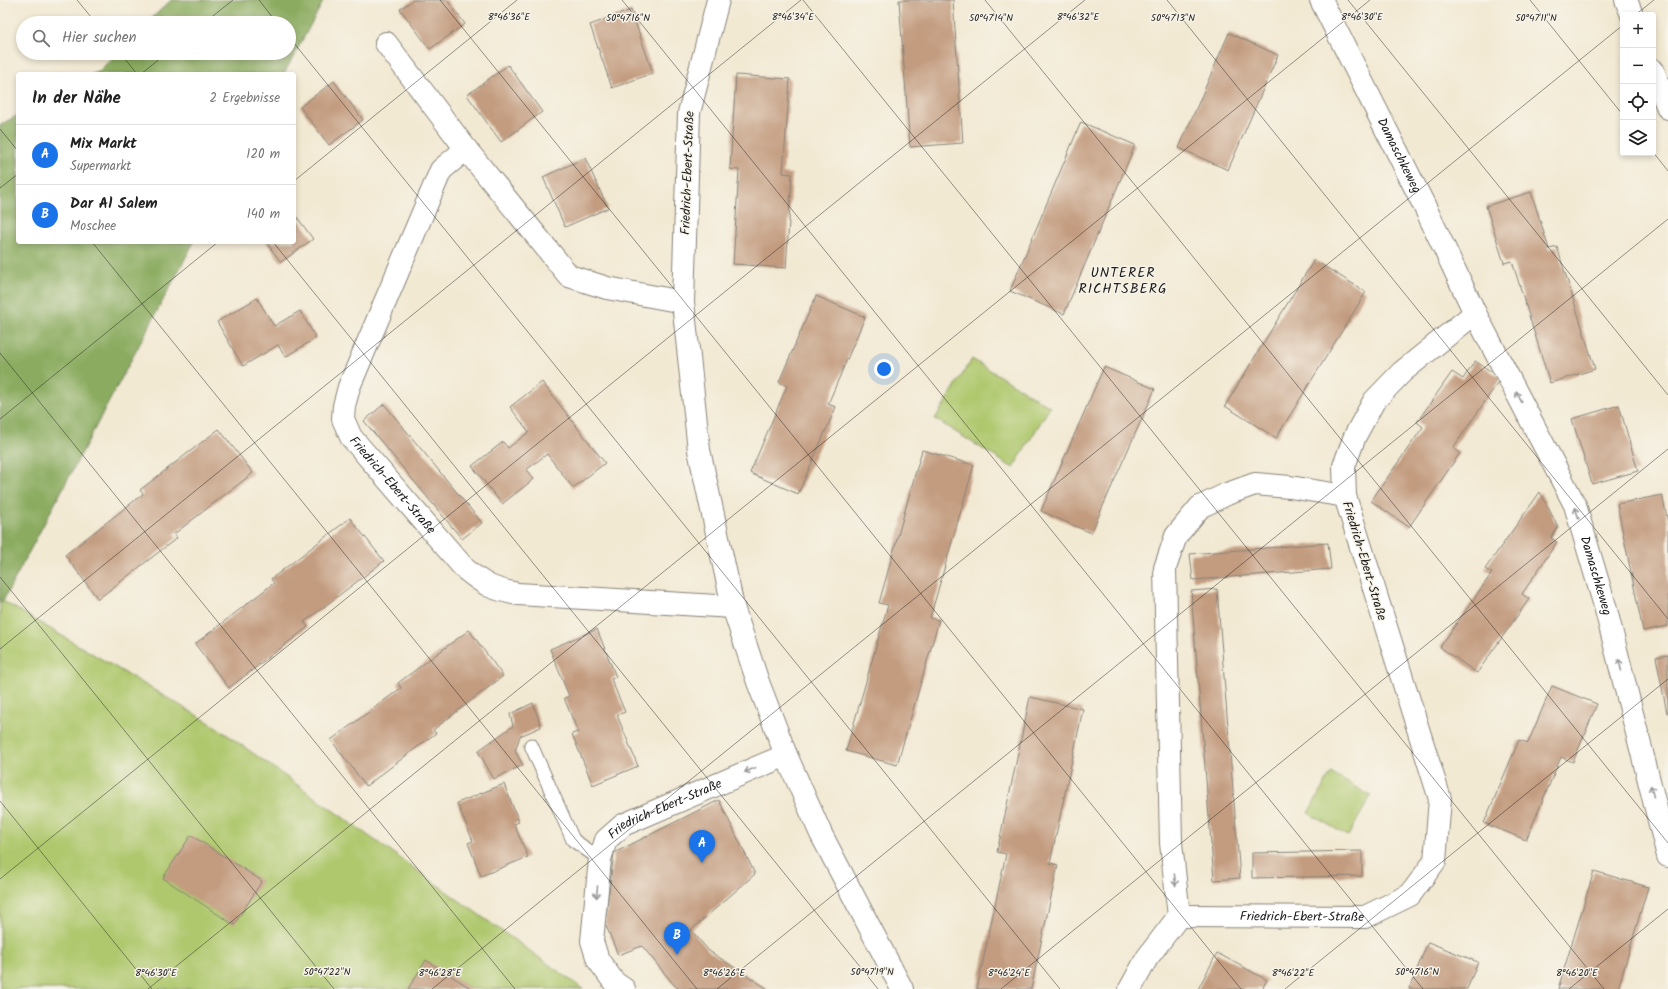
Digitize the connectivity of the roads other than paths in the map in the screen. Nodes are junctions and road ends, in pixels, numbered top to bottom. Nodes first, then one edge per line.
1 (718, 0) edge
2 (1321, 0) edge
3 (1626, 0) edge
4 (1631, 12) edge
5 (386, 44) dead end
6 (1656, 78) edge
7 (1668, 108) edge
8 (466, 149) junction
9 (683, 302) junction
10 (1475, 313) junction
11 (1344, 496) junction
12 (733, 607) junction
13 (531, 745) dead end
14 (786, 755) junction
15 (1668, 856) edge
16 (600, 859) junction
17 (1179, 916) junction
18 (624, 989) edge
19 (902, 989) edge
20 (1130, 989) edge

1 - 9 street, Friedrich-Ebert-Straße
2 - 10 street, Damaschkeweg
3 - 4 street
5 - 8 street
6 - 7 street
8 - 9 street
8 - 12 street, Friedrich-Ebert-Straße
9 - 12 street, Friedrich-Ebert-Straße
10 - 11 street
15 -> 10 street, Damaschkeweg
11 -> 17 street, Friedrich-Ebert-Straße
11 - 17 street, Friedrich-Ebert-Straße
12 - 14 street, Friedrich-Ebert-Straße
13 - 16 lane
14 -> 16 street, Friedrich-Ebert-Straße
14 - 19 street, Friedrich-Ebert-Straße
16 -> 18 street, Friedrich-Ebert-Straße
17 - 20 street

